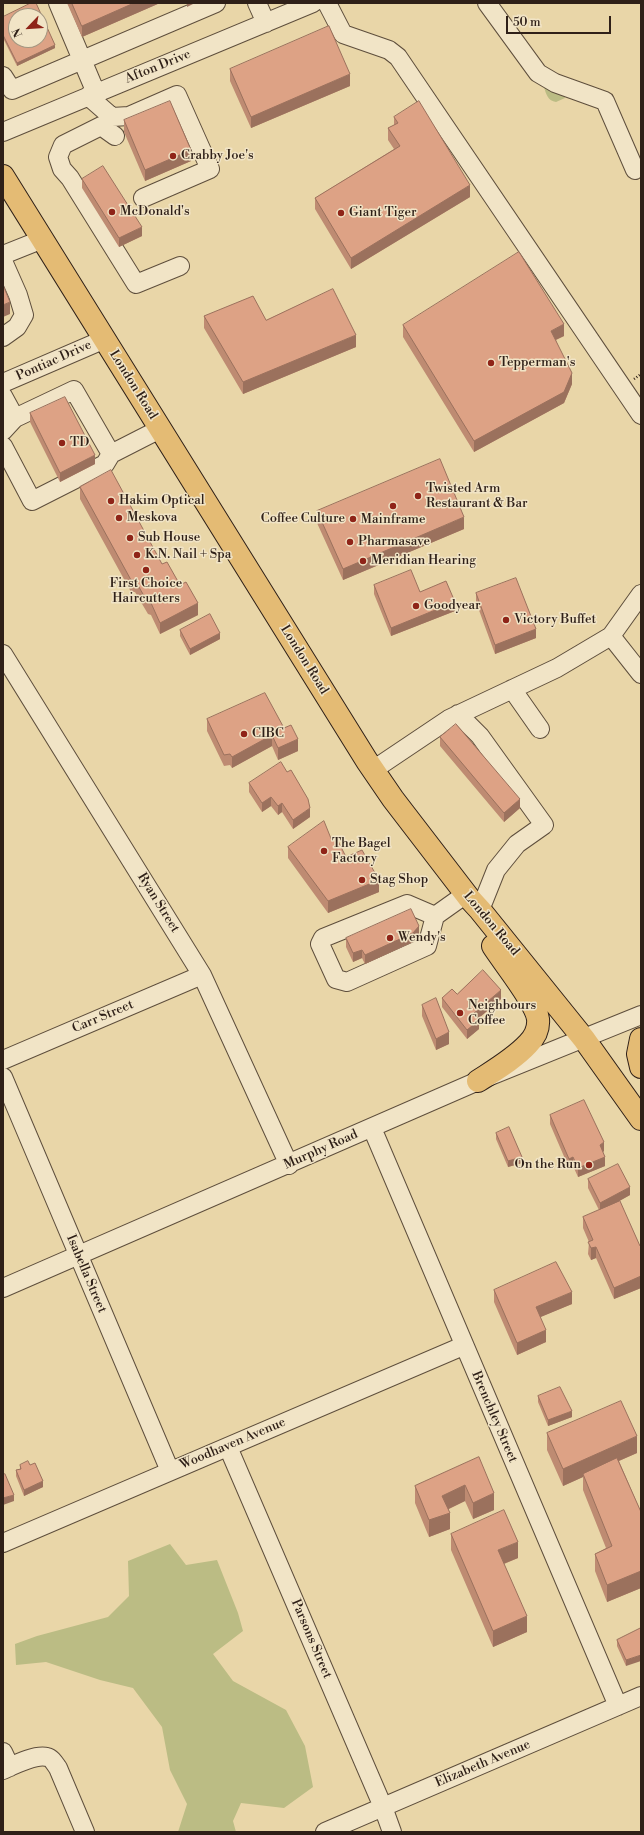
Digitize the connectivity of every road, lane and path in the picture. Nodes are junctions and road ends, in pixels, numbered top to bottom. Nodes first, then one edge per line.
1 (58, 3) edge
2 (216, 3) edge
3 (257, 3) edge
4 (313, 3) edge
5 (327, 3) edge
6 (487, 3) edge
7 (266, 23) junction
8 (82, 60) junction
9 (3, 76) edge
10 (92, 95) junction
11 (3, 132) edge
12 (115, 136) dead end
13 (635, 170) dead end
14 (3, 176) edge
15 (143, 198) dead end
16 (43, 239) junction
17 (3, 255) edge
18 (3, 261) edge
19 (180, 266) dead end
20 (3, 337) edge
21 (105, 339) junction
22 (3, 383) edge
23 (3, 396) edge
24 (641, 415) edge
25 (9, 425) edge
26 (160, 429) junction
27 (3, 446) edge
28 (111, 454) junction
29 (641, 594) edge
30 (611, 636) junction
31 (3, 654) edge
32 (641, 674) edge
33 (512, 689) junction
34 (458, 714) junction
35 (540, 729) dead end
36 (373, 770) junction
37 (472, 901) junction
38 (435, 916) junction
39 (202, 975) junction
40 (641, 1015) edge
41 (584, 1039) junction
42 (641, 1039) edge
43 (3, 1060) edge
44 (641, 1067) edge
45 (3, 1077) edge
46 (478, 1081) junction
47 (641, 1119) edge
48 (372, 1128) junction
49 (289, 1165) junction
50 (78, 1256) junction
51 (3, 1288) edge
52 (463, 1346) junction
53 (228, 1447) junction
54 (170, 1471) junction
55 (3, 1543) edge
56 (641, 1696) edge
57 (618, 1706) junction
58 (5, 1763) edge
59 (383, 1807) junction
60 (85, 1832) edge
61 (325, 1832) edge
62 (392, 1832) edge

1 - 8 street
2 - 8 street
3 - 7 street
4 - 7 street, Afton Drive
5 - 24 street
6 - 13 street
7 - 10 street, Afton Drive
8 - 9 street
8 - 10 street
10 - 11 street, Afton Drive
10 - 15 street
12 - 19 street
14 - 16 main road, London Road
16 - 17 street
16 - 21 main road, London Road
18 - 20 street
21 - 22 street, Pontiac Drive
21 - 26 main road, London Road
23 - 25 street
25 - 28 street
26 - 28 street
26 - 36 main road, London Road
27 - 28 street
29 - 30 street
30 - 32 street
30 - 33 street
31 - 39 street, Ryan Street
33 - 34 street
33 - 35 street
34 - 36 street
34 - 37 street
36 - 37 main road, London Road
37 - 38 street
37 - 41 main road, London Road
37 - 46 main road
38 - 38 street
39 - 43 street, Carr Street
39 - 49 street, Ryan Street
40 - 41 street, Murphy Road
41 - 46 street, Murphy Road
41 - 47 main road, London Road
42 - 44 main road
45 - 50 street, Isabella Street
46 - 48 street, Murphy Road
48 - 49 street, Murphy Road
48 - 52 street, Brenchley Street
49 - 50 street, Murphy Road
50 - 51 street, Murphy Road
50 - 54 street, Isabella Street
52 - 53 street, Woodhaven Avenue
52 - 57 street, Brenchley Street
53 - 54 street, Woodhaven Avenue
53 - 59 street, Parsons Street
54 - 55 street, Woodhaven Avenue
56 - 57 street, Elizabeth Avenue
57 - 59 street, Elizabeth Avenue
58 - 60 street
59 - 61 street, Elizabeth Avenue
59 - 62 street, Parsons Street

